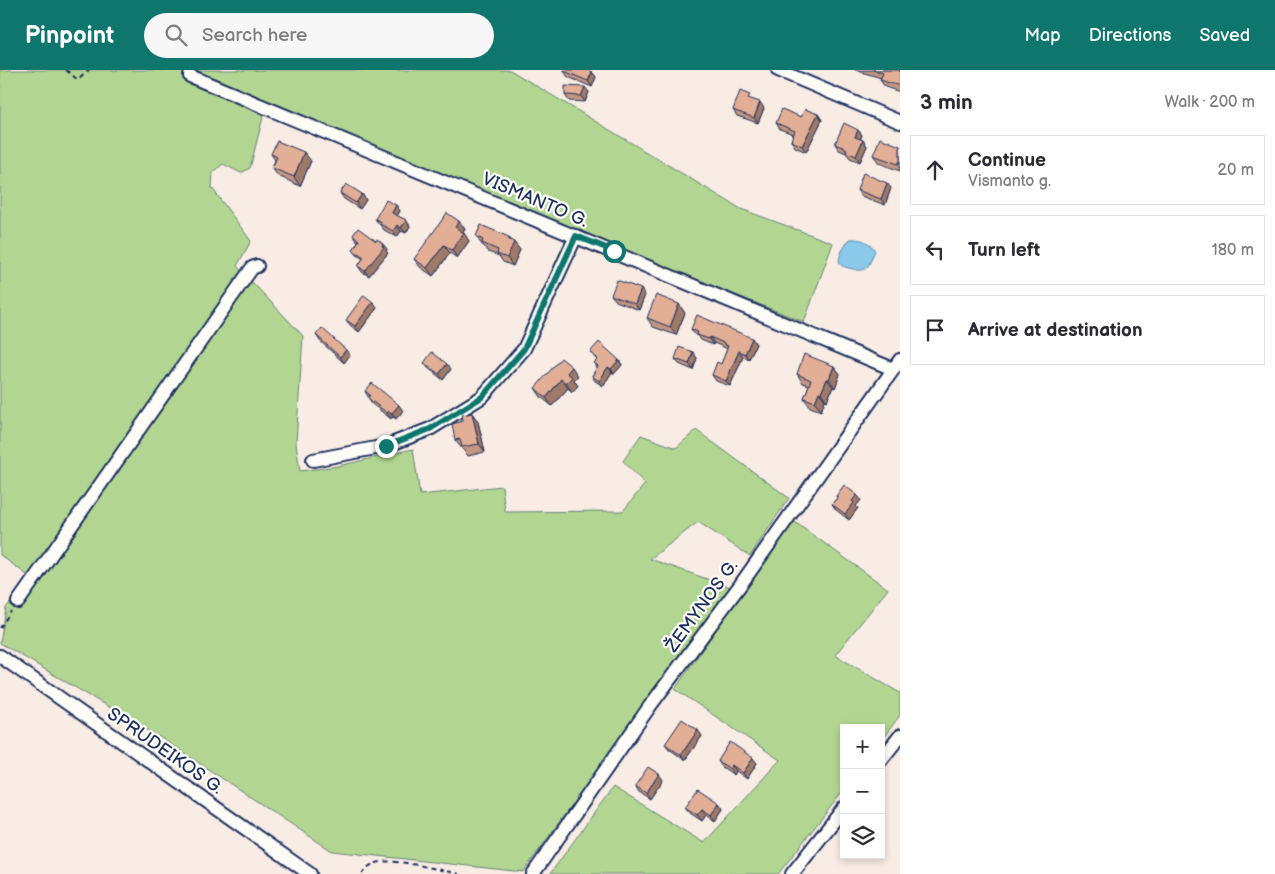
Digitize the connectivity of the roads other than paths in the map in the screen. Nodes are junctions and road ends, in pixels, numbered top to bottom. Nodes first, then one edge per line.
1 (778, 70) edge
2 (190, 76) dead end
3 (900, 122) edge
4 (576, 236) junction
5 (258, 266) dead end
6 (897, 364) edge
7 (313, 460) dead end
8 (18, 602) road end
9 (0, 656) edge
10 (900, 736) edge
11 (885, 755) edge
12 (840, 813) edge
13 (310, 874) edge
14 (533, 874) edge
15 (792, 874) edge

1 - 3 street
2 - 4 street, VISMANTO G.
4 - 6 street, VISMANTO G.
4 - 7 street
5 - 8 street
6 - 14 street, ŽEMYNOS G.
9 - 13 street, SPRUDEIKOS G.
10 - 11 street
12 - 15 street

